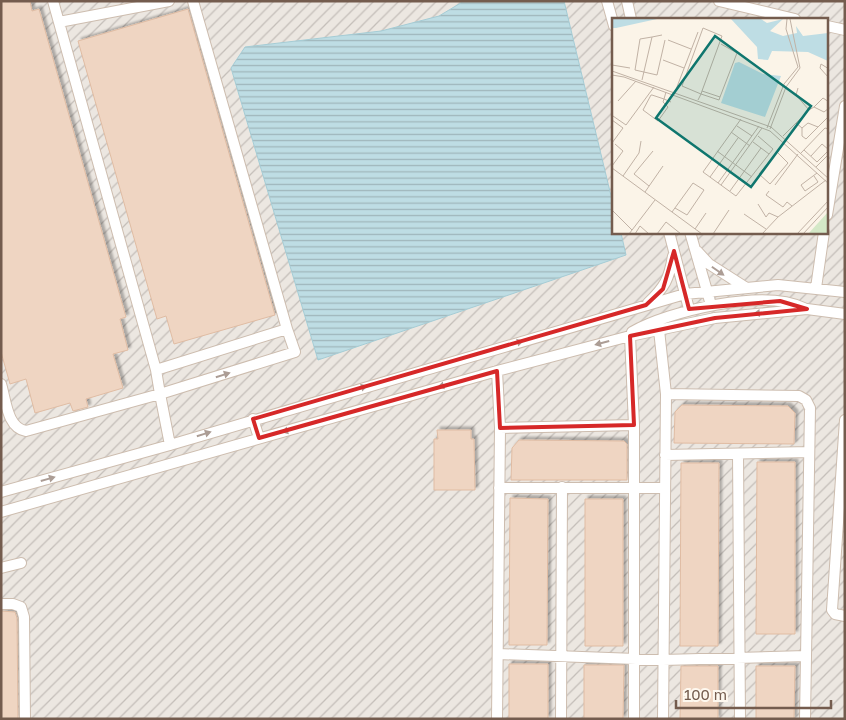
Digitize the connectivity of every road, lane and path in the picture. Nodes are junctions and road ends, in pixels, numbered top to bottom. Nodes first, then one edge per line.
1 (53, 1) edge
2 (169, 1) edge
3 (193, 1) edge
4 (607, 1) edge
5 (627, 1) edge
6 (719, 1) edge
7 (631, 18) edge
8 (791, 18) edge
9 (612, 19) edge
10 (59, 22) junction
11 (828, 26) edge
12 (845, 30) edge
13 (845, 106) edge
14 (840, 164) edge
15 (828, 211) edge
16 (670, 234) edge
17 (691, 234) edge
18 (824, 234) edge
19 (695, 249) junction
20 (674, 251) junction
21 (746, 287) junction
22 (816, 288) junction
23 (707, 290) junction
24 (845, 292) edge
25 (685, 294) junction
26 (646, 305) junction
27 (710, 305) junction
28 (689, 309) junction
29 (807, 309) junction
30 (845, 314) edge
31 (288, 329) junction
32 (659, 330) junction
33 (626, 337) junction
34 (156, 370) junction
35 (497, 371) junction
36 (1, 384) edge
37 (160, 394) junction
38 (666, 394) junction
39 (253, 419) junction
40 (845, 420) edge
41 (634, 426) junction
42 (500, 428) junction
43 (259, 438) junction
44 (170, 445) junction
45 (809, 452) junction
46 (738, 454) junction
47 (665, 455) junction
48 (562, 487) junction
49 (634, 487) junction
50 (499, 488) junction
51 (665, 488) junction
52 (1, 492) edge
53 (1, 512) edge
54 (21, 563) dead end
55 (1, 568) edge
56 (1, 604) edge
57 (845, 616) edge
58 (498, 654) junction
59 (806, 656) junction
60 (560, 657) junction
61 (741, 658) junction
62 (634, 660) junction
63 (663, 660) junction
64 (25, 719) edge
65 (497, 719) edge
66 (562, 719) edge
67 (634, 719) edge
68 (663, 719) edge
69 (740, 719) edge
70 (805, 719) edge

1 - 10 street
2 - 10 street
3 - 31 street
4 - 9 street
5 - 7 street
6 - 8 street
10 - 34 street
11 - 12 street
13 - 14 street
14 - 15 street
16 - 20 street
17 - 19 street
18 - 22 street
19 -> 21 street
19 - 23 street
20 - 25 street
20 - 26 street
21 - 22 street
21 - 23 street
22 - 24 street
23 - 25 street
23 - 27 street
25 - 26 street
25 - 28 street
39 -> 26 street
27 - 28 street
27 - 29 street
28 - 33 street
29 - 30 street
29 -> 32 street
31 - 34 street
37 -> 31 street
32 - 33 street
32 - 38 street
33 -> 35 street
33 - 41 street
34 - 37 street
35 - 42 street
35 -> 43 street
36 - 37 street
37 - 44 street
38 - 45 street
38 - 47 street
39 - 43 street
44 -> 39 street
40 - 57 street
41 - 42 street
41 - 49 street
42 - 50 street
43 - 53 street
52 -> 44 street
45 - 46 street
45 - 59 street
46 - 47 street
46 - 61 street
47 - 51 street
48 - 49 street
48 - 50 street
48 - 60 street
49 - 51 street
49 - 62 street
50 - 58 street
51 - 63 street
54 - 55 street
56 - 64 street
58 - 60 street
58 - 65 street
59 - 61 street
59 - 70 street
60 - 62 street
60 - 66 street
61 - 63 street
61 - 69 street
62 - 63 street
62 - 67 street
63 - 68 street

